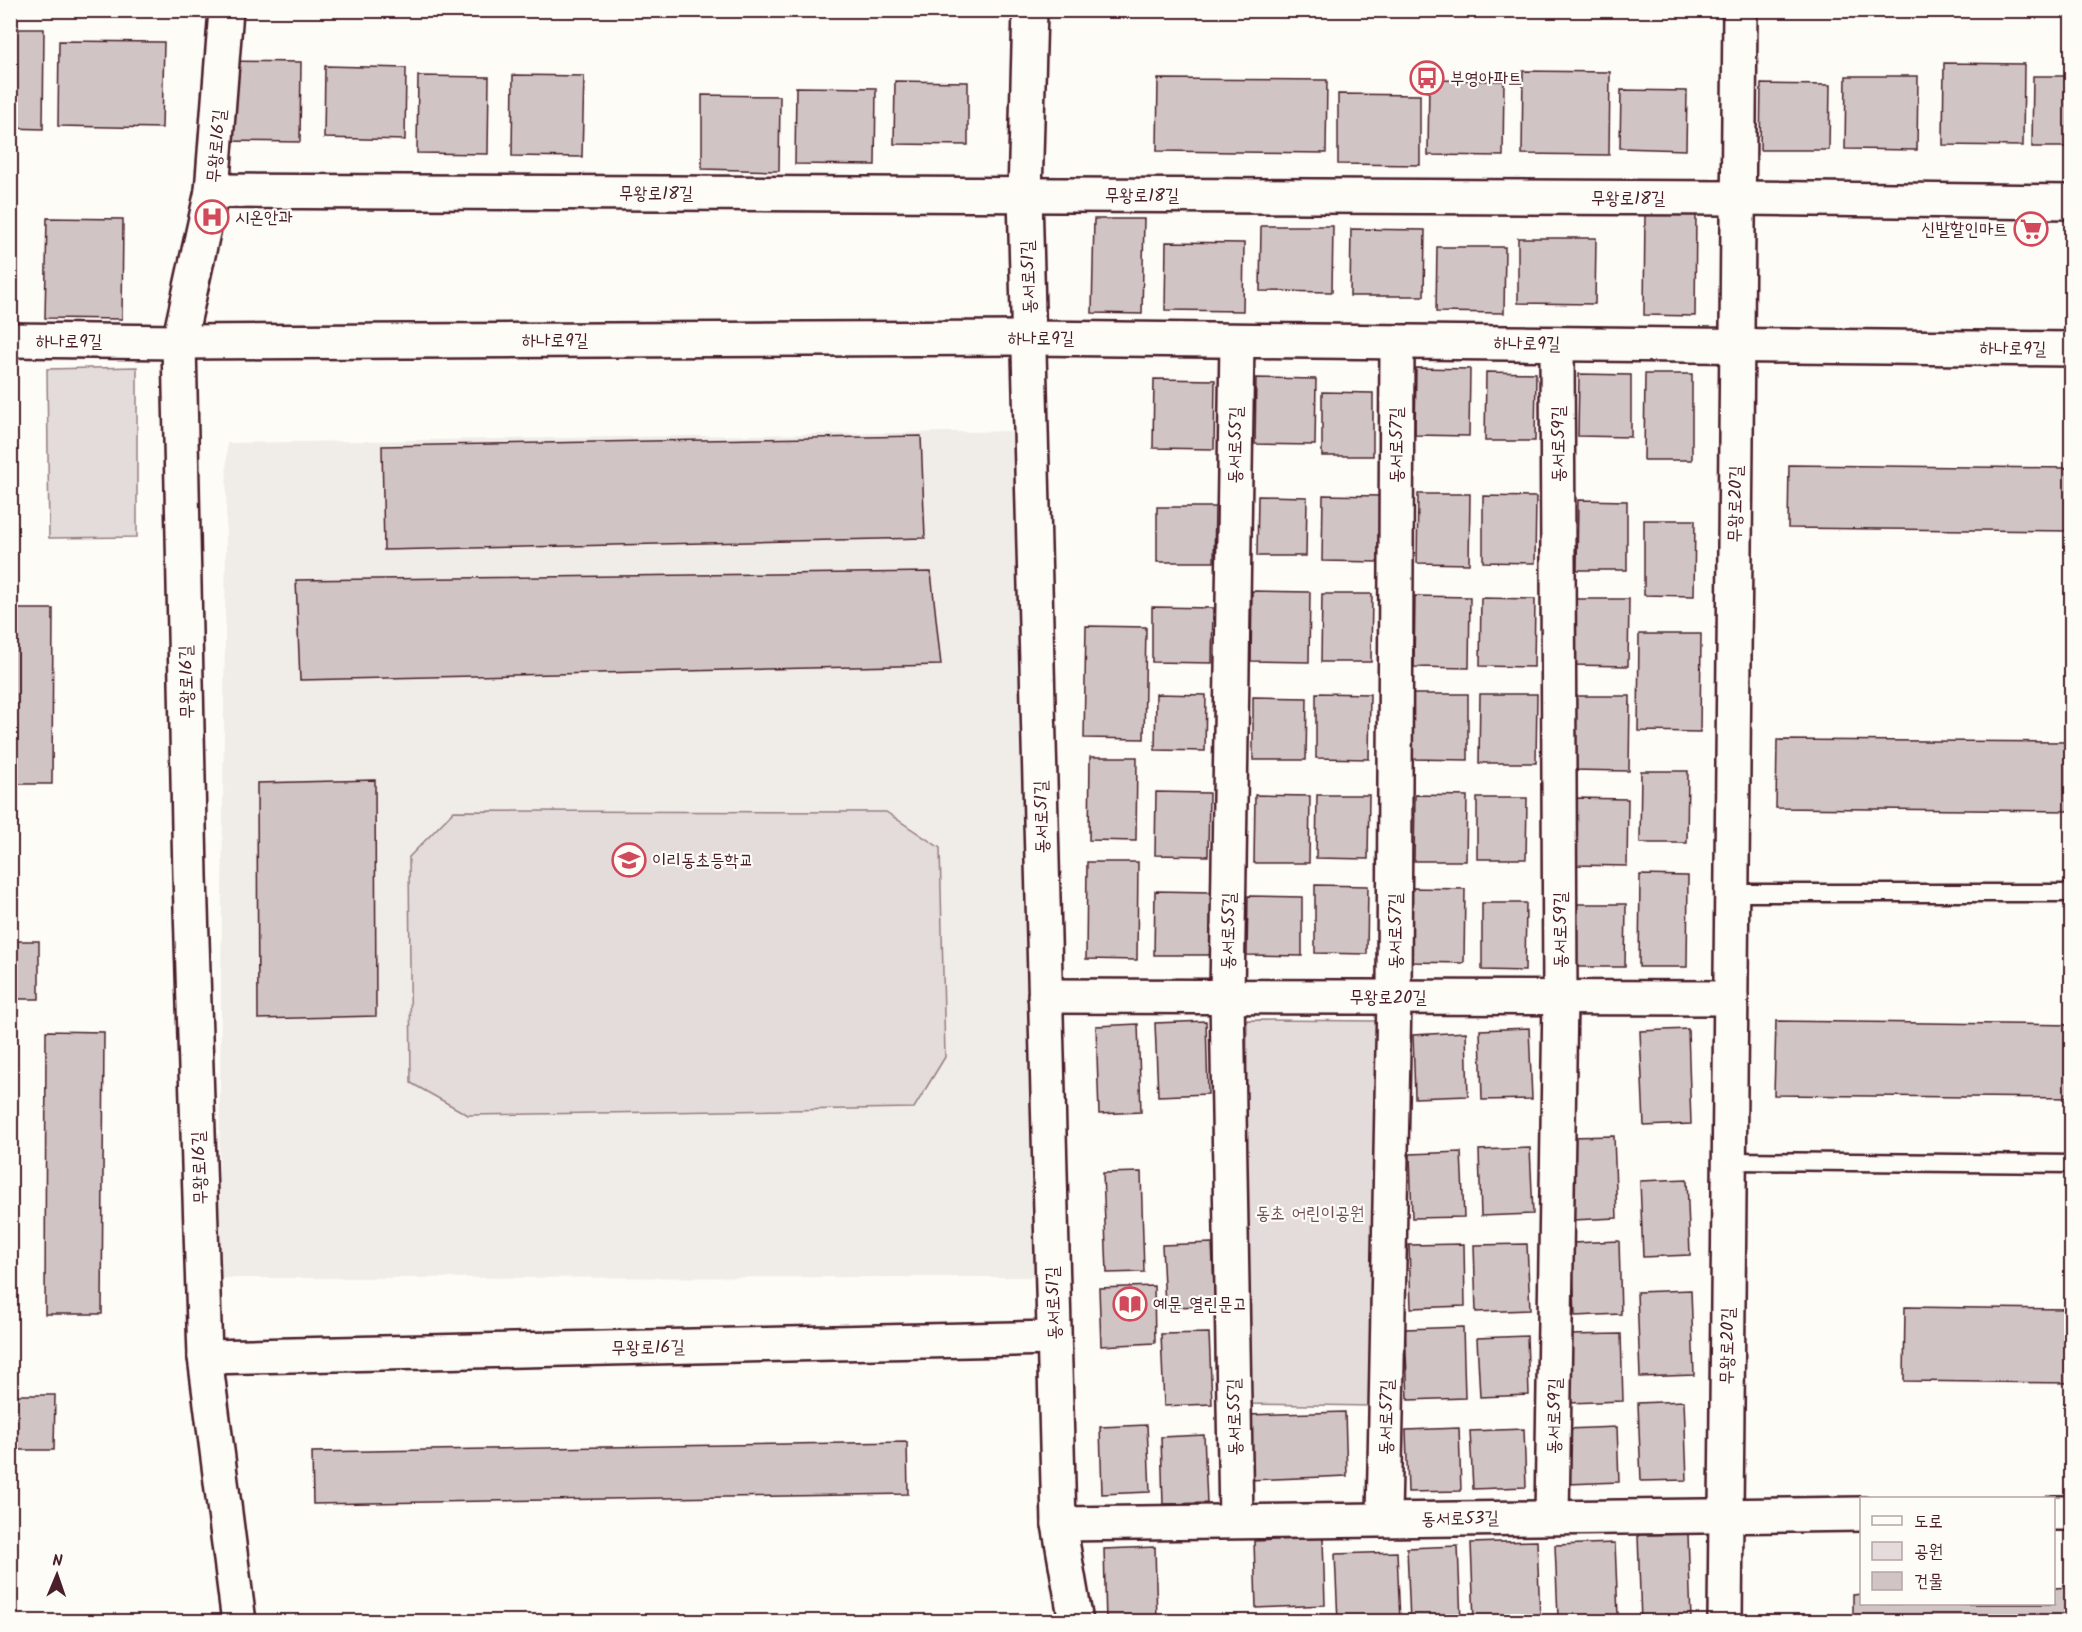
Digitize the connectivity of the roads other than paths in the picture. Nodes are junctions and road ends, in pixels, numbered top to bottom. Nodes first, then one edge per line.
1 (226, 10) edge
2 (1030, 10) edge
3 (1740, 10) edge
4 (212, 191) junction
5 (1025, 195) junction
6 (1739, 198) junction
7 (2072, 202) edge
8 (1029, 338) junction
9 (10, 340) edge
10 (1237, 340) junction
11 (179, 342) junction
12 (1397, 342) junction
13 (1557, 344) junction
14 (1737, 345) junction
15 (2072, 349) edge
16 (2072, 892) edge
17 (1732, 893) junction
18 (1045, 996) junction
19 (1227, 996) junction
20 (1394, 997) junction
21 (1560, 998) junction
22 (1731, 998) junction
23 (1729, 1161) junction
24 (2072, 1164) edge
25 (1054, 1338) junction
26 (205, 1357) junction
27 (2055, 1513) edge
28 (2072, 1513) edge
29 (1726, 1514) junction
30 (1860, 1514) edge
31 (1552, 1517) junction
32 (1384, 1519) junction
33 (1236, 1521) junction
34 (1059, 1524) junction
35 (239, 1622) edge
36 (1076, 1622) edge
37 (1725, 1622) edge

1 - 4 street, 무왕로16길
2 - 5 street, 동서로51길
3 - 6 street, 무왕로20길
4 - 5 street, 무왕로18길
4 - 11 street, 무왕로16길
5 - 6 street, 무왕로18길
5 - 8 street, 동서로51길
6 - 7 street, 무왕로18길
6 - 14 street, 무왕로20길
8 - 10 street, 하나로9길
8 - 11 street, 하나로9길
8 - 18 street, 동서로51길
9 - 11 street, 하나로9길
10 - 12 street, 하나로9길
10 - 19 street, 동서로55길
11 - 26 street, 무왕로16길
12 - 13 street, 하나로9길
12 - 20 street, 동서로57길
13 - 14 street, 하나로9길
13 - 21 street, 동서로59길
14 - 15 street, 하나로9길
14 - 17 street, 무왕로20길
16 - 17 lane
17 - 22 street, 무왕로20길
18 - 19 street, 무왕로20길
18 - 25 street, 동서로51길
19 - 20 street, 무왕로20길
19 - 33 street, 동서로55길
20 - 21 street, 무왕로20길
20 - 32 street, 동서로57길
21 - 22 street, 무왕로20길
21 - 31 street, 동서로59길
22 - 23 street, 무왕로20길
23 - 24 lane
23 - 29 street, 무왕로20길
25 - 26 street, 무왕로16길
25 - 34 street, 동서로51길
26 - 35 street, 무왕로16길
27 - 28 street
29 - 30 street, 동서로53길
29 - 31 street, 동서로53길
29 - 37 street, 무왕로20길
31 - 32 street, 동서로53길
32 - 33 street, 동서로53길
33 - 34 street, 동서로53길
34 - 36 street, 동서로51길

